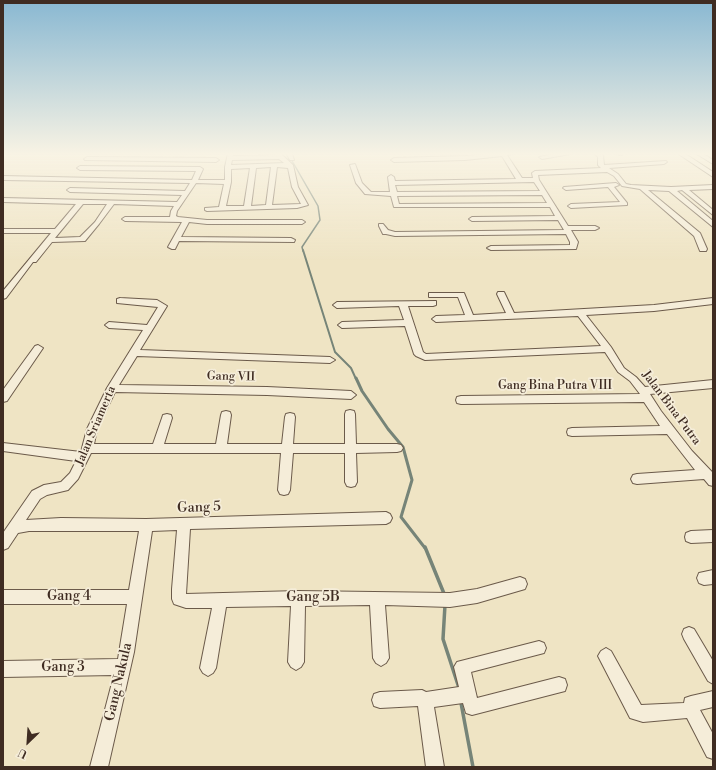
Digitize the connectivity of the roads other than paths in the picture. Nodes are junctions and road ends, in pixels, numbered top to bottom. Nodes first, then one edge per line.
1 (190, 189) edge
2 (226, 189) edge
3 (250, 189) edge
4 (271, 189) edge
5 (296, 189) edge
6 (364, 189) edge
7 (393, 189) edge
8 (541, 189) edge
9 (612, 189) edge
10 (643, 189) edge
11 (671, 189) edge
12 (684, 189) edge
13 (70, 190) dead end
14 (106, 190) joint
15 (187, 193) junction
16 (393, 193) junction
17 (544, 193) junction
18 (3, 200) edge
19 (82, 201) junction
20 (112, 202) junction
21 (179, 204) junction
22 (551, 205) junction
23 (269, 206) junction
24 (571, 206) dead end
25 (247, 207) junction
26 (222, 208) junction
27 (207, 209) dead end
28 (713, 214) edge
29 (472, 218) dead end
30 (559, 218) junction
31 (124, 219) dead end
32 (176, 219) junction
33 (186, 221) junction
34 (246, 222) junction
35 (302, 222) dead end
36 (381, 225) dead end
37 (713, 225) edge
38 (595, 228) dead end
39 (57, 230) junction
40 (567, 230) junction
41 (3, 231) edge
42 (176, 239) junction
43 (49, 240) junction
44 (242, 240) junction
45 (291, 240) dead end
46 (172, 247) dead end
47 (491, 248) dead end
48 (703, 249) dead end
49 (501, 294) dead end
50 (3, 296) edge
51 (713, 301) edge
52 (120, 302) dead end
53 (403, 304) junction
54 (337, 306) dead end
55 (580, 312) junction
56 (511, 315) junction
57 (470, 317) junction
58 (436, 319) dead end
59 (408, 323) junction
60 (109, 325) dead end
61 (342, 325) dead end
62 (150, 328) junction
63 (38, 348) dead end
64 (608, 349) junction
65 (134, 353) junction
66 (330, 360) dead end
67 (713, 384) edge
68 (112, 388) junction
69 (645, 394) junction
70 (350, 395) dead end
71 (3, 398) edge
72 (462, 400) dead end
73 (350, 414) dead end
74 (226, 415) dead end
75 (290, 417) dead end
76 (167, 418) dead end
77 (670, 430) junction
78 (572, 432) dead end
79 (3, 447) edge
80 (288, 447) junction
81 (221, 448) junction
82 (350, 448) junction
83 (397, 448) dead end
84 (157, 449) junction
85 (86, 453) junction
86 (709, 478) edge
87 (637, 479) dead end
88 (351, 482) dead end
89 (284, 490) dead end
90 (386, 518) dead end
91 (184, 524) junction
92 (146, 525) junction
93 (13, 528) junction
94 (713, 536) edge
95 (691, 537) dead end
96 (3, 544) edge
97 (520, 584) dead end
98 (3, 597) edge
99 (135, 597) junction
100 (298, 598) junction
101 (377, 598) junction
102 (220, 600) junction
103 (689, 634) dead end
104 (539, 648) dead end
105 (606, 656) dead end
106 (381, 658) dead end
107 (296, 662) dead end
108 (123, 667) junction
109 (208, 668) dead end
110 (3, 669) edge
111 (713, 676) edge
112 (559, 685) dead end
113 (468, 694) junction
114 (713, 699) edge
115 (380, 700) dead end
116 (425, 700) junction
117 (692, 710) junction
118 (713, 751) edge
119 (99, 767) edge
120 (435, 767) edge

1 - 15 street
2 - 26 street
3 - 25 street
4 - 23 street
5 - 23 street
6 - 16 street
7 - 16 street
8 - 17 street
9 - 24 street
10 - 48 street
11 - 37 street
12 - 28 street
13 - 14 street
14 - 15 street
15 - 21 street
16 - 17 street
16 - 22 street
17 - 22 street
18 - 19 street
19 - 20 street
19 - 39 street
20 - 21 street
20 - 43 street
21 - 32 street
22 - 30 street
23 - 25 street
25 - 26 street
26 - 27 street
29 - 30 street
30 - 40 street
31 - 32 street
32 - 33 street
33 - 34 street
33 - 42 street
34 - 35 street
34 - 44 street
36 - 40 street
38 - 40 street
39 - 41 street
39 - 43 street
40 - 47 street
42 - 44 street
42 - 46 street
43 - 50 street
44 - 45 street
49 - 56 street
51 - 55 street
52 - 62 street, Jalan Sriamerta
53 - 54 street
53 - 57 street
53 - 59 street
55 - 56 street
55 - 64 street, Jalan Bina Putra
56 - 57 street
57 - 58 street
59 - 61 street
59 - 64 street
60 - 62 street
62 - 65 street, Jalan Sriamerta
63 - 71 street
64 - 69 street, Jalan Bina Putra
65 - 66 street
65 - 68 street, Jalan Sriamerta
67 - 69 street, Gang Bina Putra VIII
68 - 70 street, Gang VII
68 - 85 street, Jalan Sriamerta
69 - 72 street, Gang Bina Putra VIII
69 - 77 street, Jalan Bina Putra
73 - 82 street
74 - 81 street
75 - 80 street
76 - 84 street
77 - 78 street
77 - 86 street, Jalan Bina Putra
79 - 85 street
80 - 81 street
80 - 82 street
80 - 89 street
81 - 84 street
82 - 83 street
82 - 88 street
84 - 85 street
85 - 93 street, Jalan Sriamerta
86 - 87 street
90 - 91 street, Gang 5
91 - 92 street, Gang 5
91 - 102 street, Gang 5B
92 - 93 street, Gang 5
92 - 99 street, Gang Nakula
93 - 96 street, Jalan Sriamerta
94 - 95 street
97 - 101 street, Gang 5B
98 - 99 street, Gang 4
99 - 108 street, Gang Nakula
100 - 101 street, Gang 5B
100 - 102 street, Gang 5B
100 - 107 street
101 - 106 street
102 - 109 street
103 - 111 street
104 - 113 street
105 - 117 street
108 - 110 street, Gang 3
108 - 119 street, Gang Nakula
112 - 113 street
113 - 116 street
114 - 117 street
115 - 116 street
116 - 120 street
117 - 118 street

